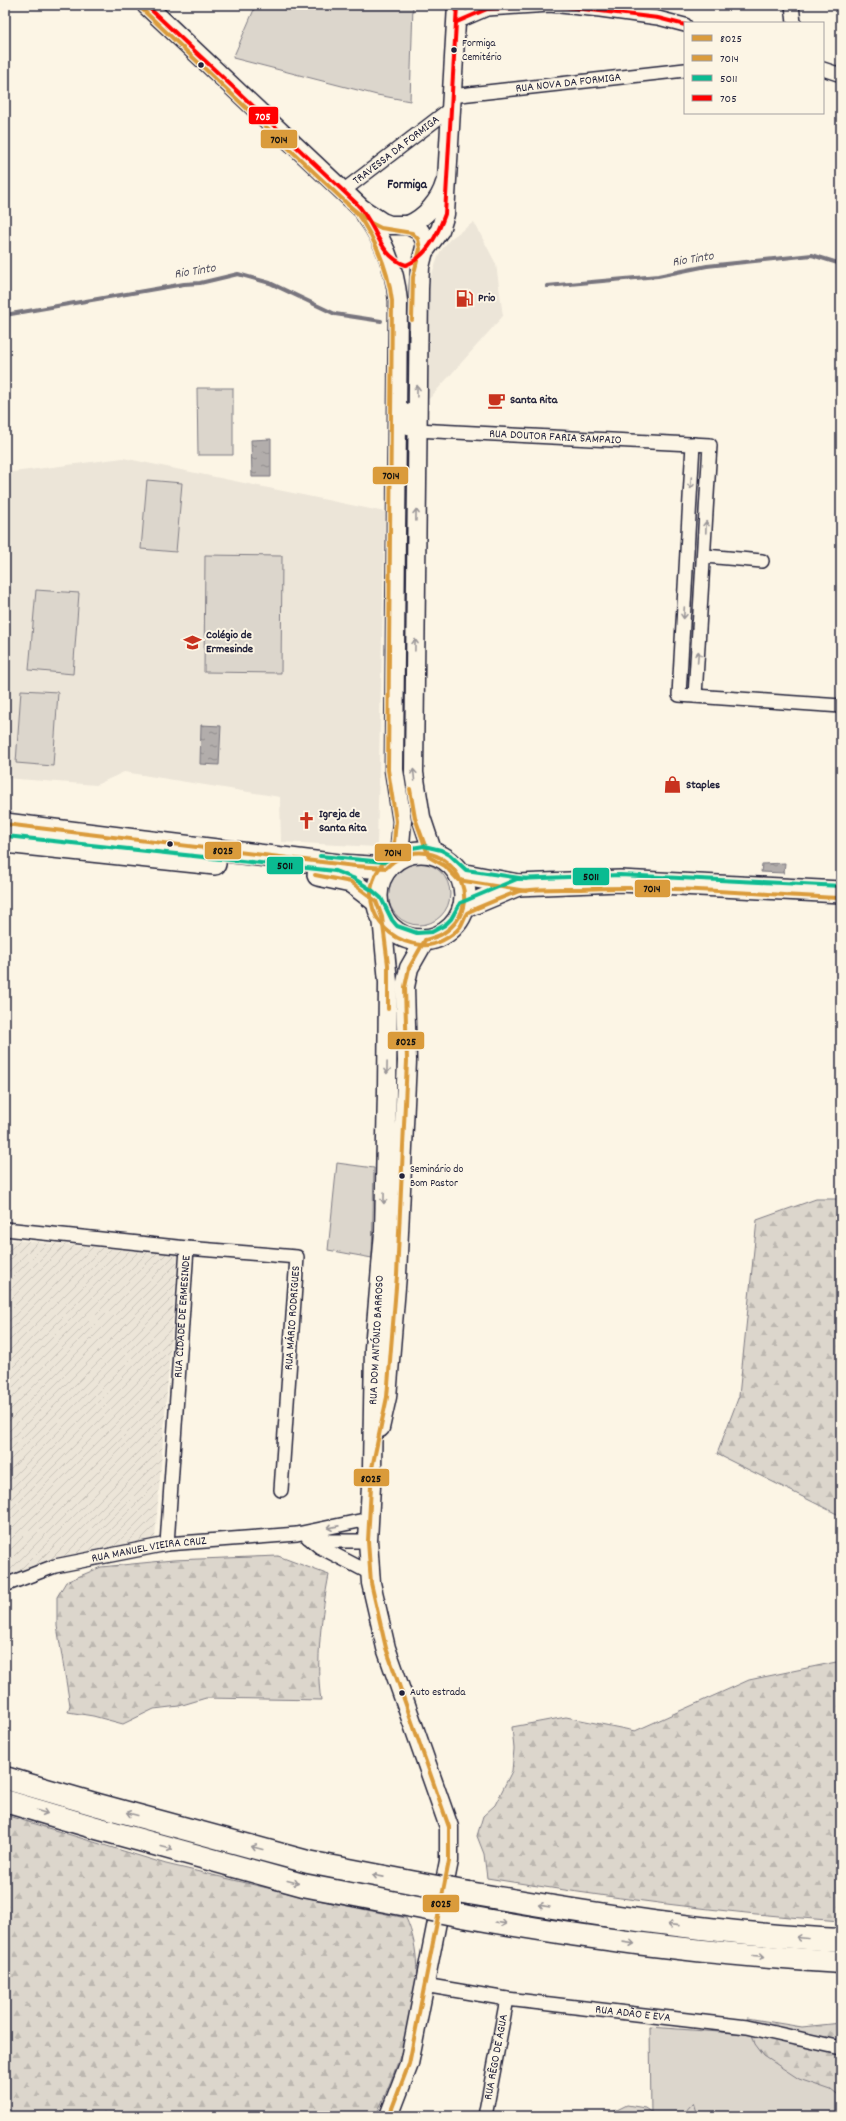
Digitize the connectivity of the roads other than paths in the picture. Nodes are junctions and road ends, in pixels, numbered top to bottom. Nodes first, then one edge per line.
1 (146, 5) edge
2 (792, 5) edge
3 (482, 7) edge
4 (457, 14) edge
5 (794, 22) edge
6 (684, 25) edge
7 (824, 69) edge
8 (684, 70) edge
9 (841, 75) edge
10 (451, 103) junction
11 (447, 174) junction
12 (343, 191) junction
13 (361, 208) junction
14 (405, 225) junction
15 (425, 252) junction
16 (388, 255) junction
17 (396, 386) junction
18 (416, 430) junction
19 (693, 444) junction
20 (396, 473) junction
21 (705, 556) junction
22 (762, 561) dead end
23 (695, 696) junction
24 (841, 706) edge
25 (5, 824) edge
26 (5, 842) edge
27 (433, 853) junction
28 (392, 862) junction
29 (460, 874) junction
30 (518, 886) junction
31 (841, 892) edge
32 (464, 908) junction
33 (379, 909) junction
34 (426, 940) junction
35 (5, 1229) edge
36 (188, 1248) junction
37 (372, 1468) junction
38 (281, 1490) dead end
39 (369, 1519) junction
40 (302, 1536) junction
41 (368, 1541) junction
42 (167, 1544) junction
43 (370, 1573) junction
44 (5, 1585) edge
45 (5, 1778) edge
46 (5, 1801) edge
47 (841, 1940) edge
48 (841, 1962) edge
49 (424, 1985) junction
50 (508, 1999) junction
51 (841, 2048) edge
52 (389, 2116) edge
53 (485, 2116) edge

1 - 12 main road
2 - 5 street
3 - 4 street
3 - 6 street
4 - 10 main road
7 - 9 street
8 - 10 street, RUA NOVA DA FORMIGA
10 - 11 main road
10 - 12 street, TRAVESSA DA FORMIGA
11 - 14 main road
11 - 15 main road
12 - 13 main road
13 - 14 main road
13 - 16 main road
14 - 15 main road
14 - 16 main road
15 - 16 main road
18 -> 15 main road
16 - 17 main road
17 - 18 street
17 - 20 main road
18 - 19 street, RUA DOUTOR FARIA SAMPAIO
18 - 20 street
27 -> 18 main road
21 -> 19 street, RUA DOUTOR FARIA SAMPAIO
19 -> 23 street
20 - 28 main road
21 - 22 street
23 -> 21 street, RUA DOUTOR FARIA SAMPAIO
23 - 24 street
25 - 28 main road
26 - 33 main road
27 - 28 main road
27 - 29 main road
28 - 33 main road
29 - 30 main road
29 - 32 main road
30 - 31 main road
30 - 32 main road
32 - 34 main road
33 - 34 main road
33 -> 37 main road, RUA DOM ANTÓNIO BARROSO
34 - 37 main road, RUA DOM ANTÓNIO BARROSO
35 - 36 street, RUA CIDADE DE ERMESINDE
36 - 38 street, RUA MÁRIO RODRIGUES
36 - 42 street, RUA CIDADE DE ERMESINDE
37 - 39 main road
39 -> 40 street, RUA MANUEL VIEIRA CRUZ
39 - 41 main road
40 - 41 street, RUA MANUEL VIEIRA CRUZ
40 - 42 street, RUA MANUEL VIEIRA CRUZ
40 - 43 street
41 - 43 main road
42 - 44 street, RUA MANUEL VIEIRA CRUZ
43 - 49 main road
47 -> 45 highway, bridge
46 -> 48 highway, bridge
49 - 50 street, RUA ADÃO E EVA
49 - 52 main road
50 - 51 street, RUA ADÃO E EVA
50 - 53 street, RUA RÊGO DE ÁGUA

